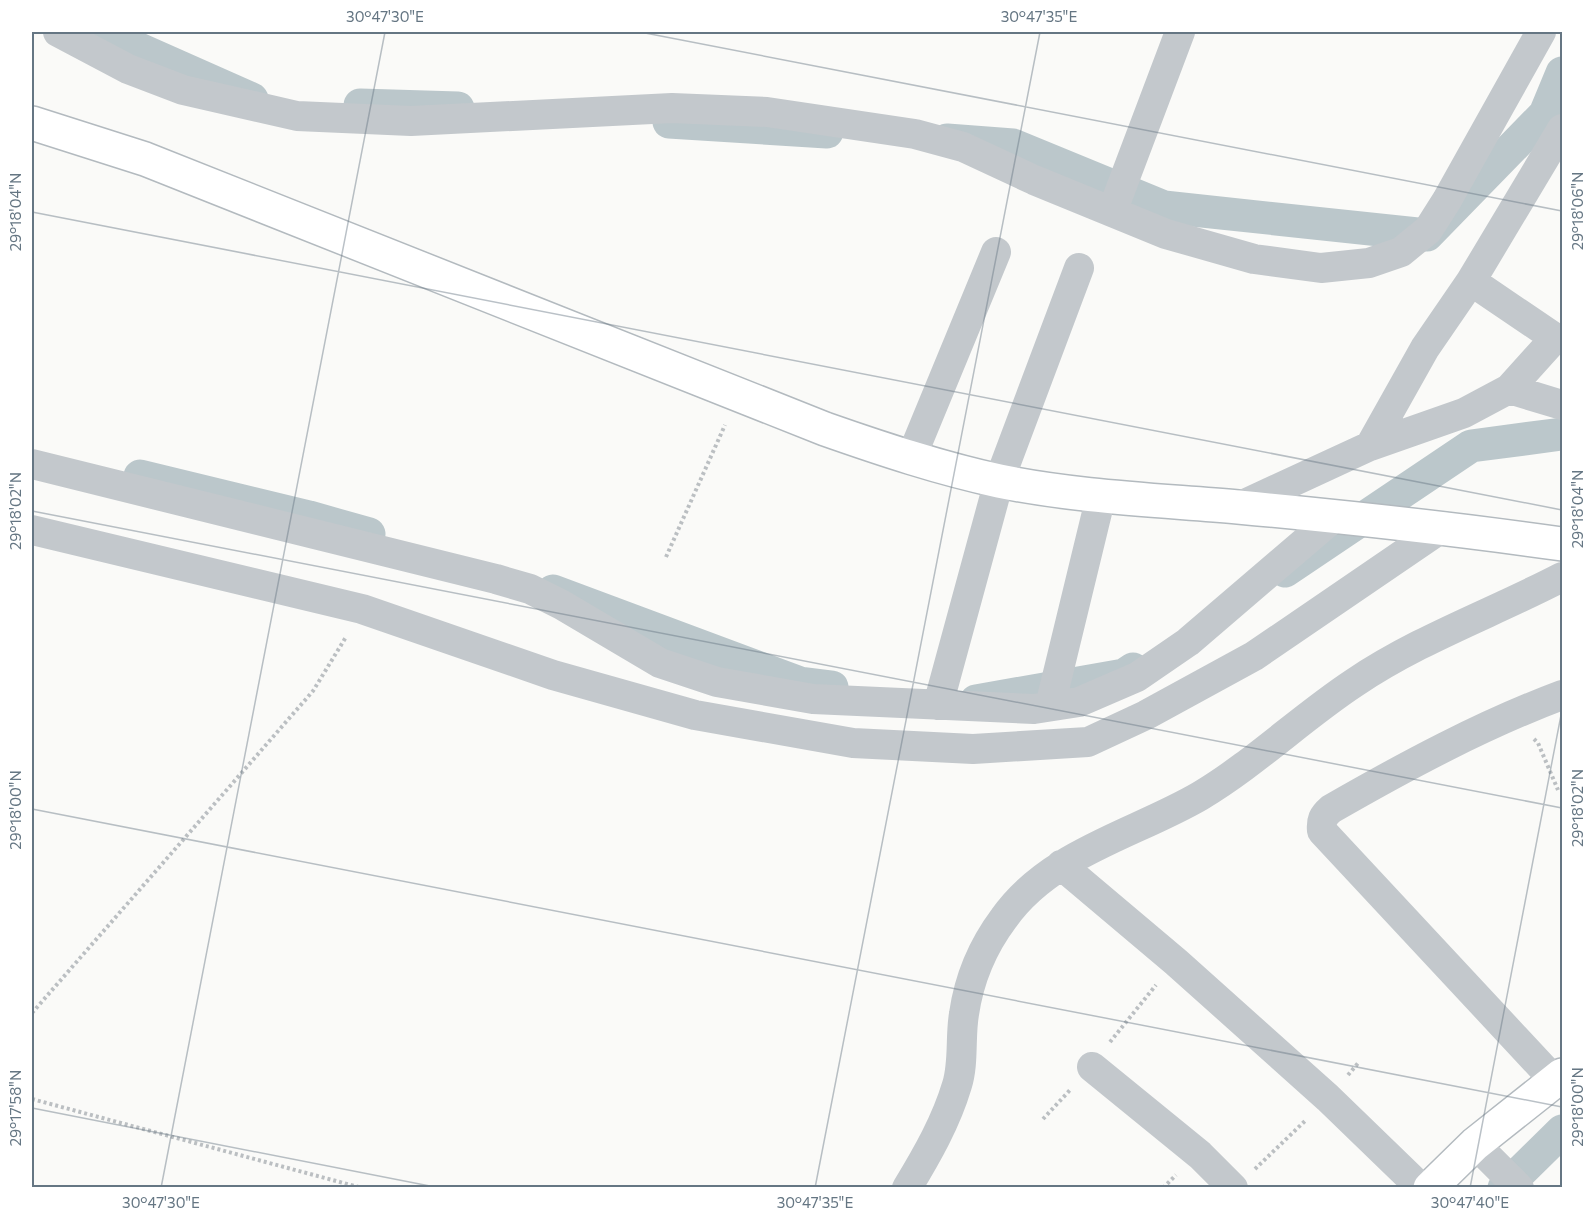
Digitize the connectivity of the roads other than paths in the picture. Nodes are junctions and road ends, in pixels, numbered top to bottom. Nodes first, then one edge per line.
1 (58, 32) edge
2 (1180, 32) edge
3 (1541, 32) edge
4 (32, 123) edge
5 (1563, 129) edge
6 (1112, 212) junction
7 (996, 252) dead end
8 (1079, 268) dead end
9 (1471, 281) junction
10 (1509, 389) junction
11 (1563, 405) edge
12 (1370, 446) junction
13 (911, 458) junction
14 (32, 464) edge
15 (999, 481) junction
16 (1101, 496) junction
17 (1238, 507) junction
18 (1334, 517) junction
19 (1443, 527) junction
20 (32, 530) edge
21 (1563, 544) edge
22 (1563, 577) edge
23 (1563, 694) edge
24 (938, 705) junction
25 (1050, 706) junction
26 (1061, 865) junction
27 (1092, 1067) road end
28 (1559, 1078) edge
29 (1475, 1144) junction
30 (1243, 1179) edge
31 (907, 1188) edge
32 (1421, 1188) edge
33 (1430, 1188) edge
34 (1519, 1188) edge

1 - 6 street
2 - 6 street
3 - 6 street
4 - 13 street
5 - 9 street
7 - 13 street
8 - 15 street
9 - 10 street
9 - 12 street
10 - 11 street
10 - 12 street
12 - 17 street
13 - 15 street
14 - 24 street
15 - 16 street
15 - 24 street
16 - 17 street
16 - 25 street
17 - 18 street
18 - 19 street
18 - 25 street
19 - 20 street
19 - 21 street
22 - 26 street
23 - 28 street
24 - 25 street
26 - 31 street
26 - 32 street
27 - 30 street
28 - 29 street
29 - 33 street
29 - 34 street

